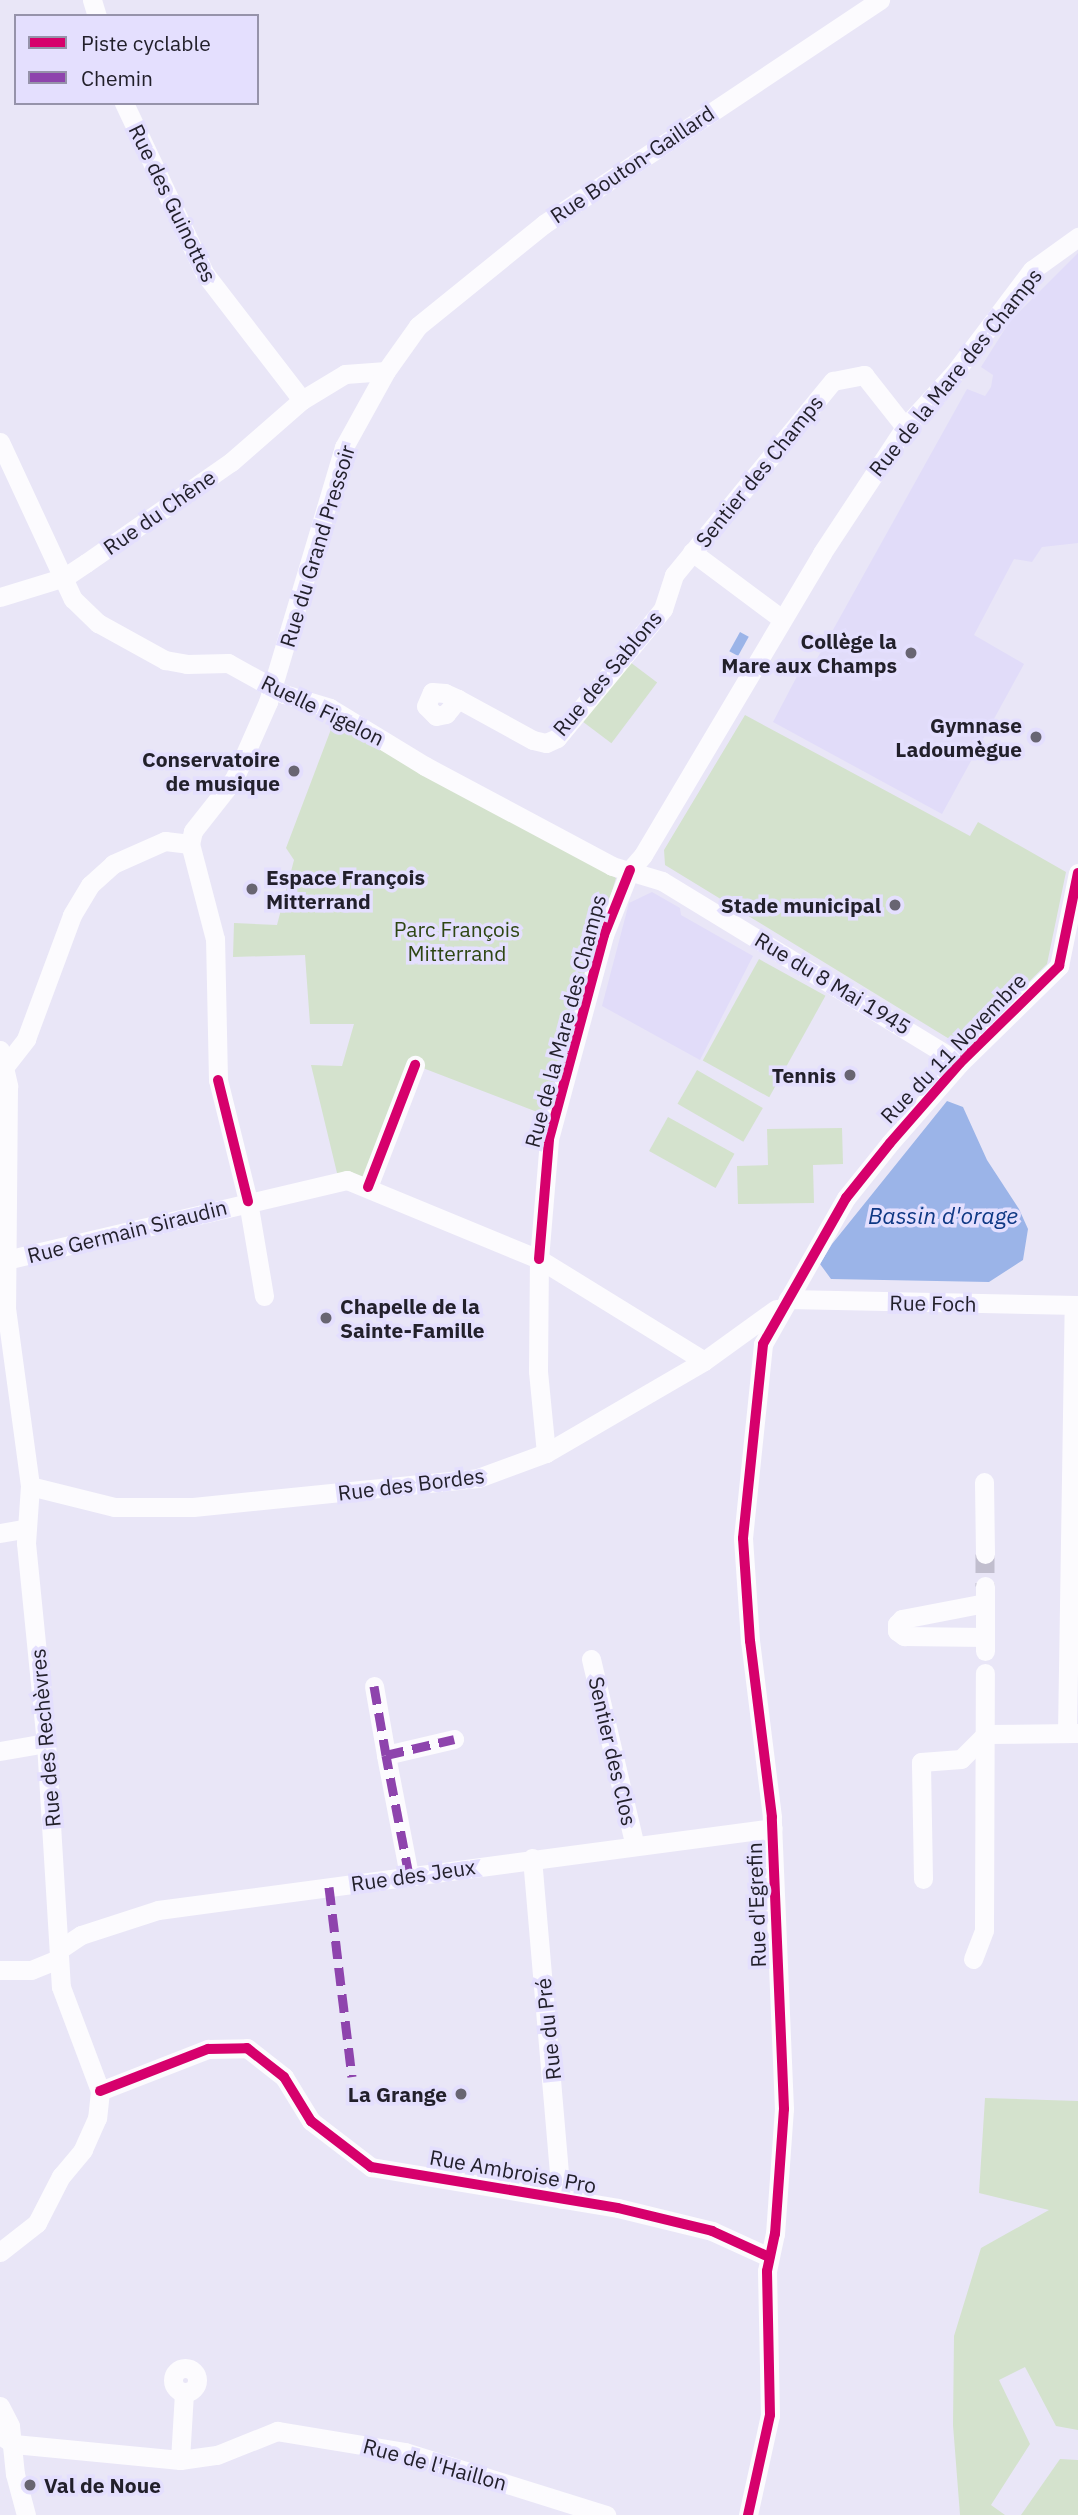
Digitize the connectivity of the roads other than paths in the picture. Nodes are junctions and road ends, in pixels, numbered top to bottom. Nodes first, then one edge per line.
1 (880, 0) edge
2 (125, 105) edge
3 (1078, 237) edge
4 (399, 348) junction
5 (386, 371) junction
6 (345, 374) junction
7 (302, 400) junction
8 (905, 427) junction
9 (0, 442) edge
10 (692, 552) junction
11 (65, 577) junction
12 (0, 597) edge
13 (782, 619) junction
14 (272, 686) junction
15 (458, 699) dead end
16 (190, 844) junction
17 (630, 870) junction
18 (1078, 873) edge
19 (3, 1058) edge
20 (960, 1063) junction
21 (415, 1065) dead end
22 (368, 1187) junction
23 (248, 1201) junction
24 (539, 1259) junction
25 (6, 1260) junction
26 (264, 1296) dead end
27 (788, 1299) junction
28 (1076, 1305) edge
29 (3, 1309) edge
30 (704, 1361) junction
31 (546, 1453) junction
32 (984, 1482) dead end
33 (30, 1486) junction
34 (27, 1528) junction
35 (0, 1533) edge
36 (985, 1554) tunnel mouth
37 (985, 1594) joint
38 (591, 1659) dead end
39 (985, 1673) dead end
40 (374, 1686) dead end
41 (1072, 1733) edge
42 (986, 1734) junction
43 (454, 1739) dead end
44 (46, 1743) junction
45 (0, 1751) edge
46 (386, 1755) junction
47 (773, 1828) junction
48 (634, 1843) junction
49 (532, 1858) junction
50 (409, 1875) junction
51 (923, 1879) dead end
52 (59, 1954) junction
53 (973, 1959) dead end
54 (0, 1970) edge
55 (100, 2091) junction
56 (561, 2199) junction
57 (0, 2252) edge
58 (769, 2257) junction
59 (184, 2392) dead end
60 (0, 2406) edge
61 (7, 2440) edge
62 (180, 2459) junction
63 (26, 2515) edge
64 (606, 2515) edge
65 (748, 2515) edge

1 - 4 street, Rue Bouton-Gaillard
2 - 7 street, Rue des Guinottes
3 - 8 street, Rue de la Mare des Champs
4 - 5 street, Rue Bouton-Gaillard
4 - 6 street, Rue Bouton-Gaillard
5 - 6 street, Rue Bouton-Gaillard
5 - 14 street, Rue du Grand Pressoir
6 - 7 street, Rue Bouton-Gaillard
7 - 11 street, Rue du Chêne
8 - 10 street, Sentier des Champs
8 - 13 street, Rue de la Mare des Champs
9 - 11 street, Ruelle Figelon
10 - 13 street, Sentier des Champs
10 - 15 street, Rue des Sablons
11 - 12 street, Rue du Chêne
11 - 14 street, Ruelle Figelon
13 - 17 street, Rue de la Mare des Champs
14 - 16 street, Rue du Grand Pressoir
14 - 17 street, Ruelle Figelon
16 - 19 street
16 - 23 street
17 - 20 street, Rue du 8 Mai 1945
17 - 24 street, Rue de la Mare des Champs
18 - 20 street, Rue du 11 Novembre
19 - 25 street, Rue des Rechèvres
20 - 27 street, Rue du 11 Novembre
21 - 22 street
22 - 23 street, Rue Germain Siraudin
22 - 24 street, Rue Germain Siraudin
23 - 25 street, Rue Germain Siraudin
23 - 26 street
24 - 30 street, Rue Germain Siraudin
24 - 31 street, Rue de la Mare des Champs
25 - 29 street, Rue des Rechèvres
27 - 28 street, Rue Foch
27 - 30 street, Rue des Bordes
27 - 47 street, Rue d'Egrefin
28 - 41 street
29 - 33 street, Rue des Rechèvres
30 - 31 street, Rue des Bordes
31 - 33 street, Rue des Bordes
32 - 36 street
33 - 34 street, Rue des Rechèvres
34 - 35 street
34 - 44 street, Rue des Rechèvres
37 - 37 street
38 - 48 street, Sentier des Clos
39 - 42 street
40 - 46 street
41 - 42 street
42 - 51 street
42 - 53 street
43 - 46 street
44 - 45 street
44 - 52 street, Rue des Rechèvres
46 - 50 street
47 - 48 street, Rue des Jeux
47 - 58 street, Rue d'Egrefin
48 - 49 street, Rue des Jeux
49 - 50 street, Rue des Jeux
49 - 56 street, Rue du Pré
50 - 52 street, Rue des Jeux
52 - 54 street, Rue des Jeux
52 - 55 street, Rue des Rechèvres
55 - 56 street, Rue Ambroise Pro
55 - 57 street
56 - 58 street, Rue Ambroise Pro
58 - 65 street, Rue d'Egrefin
59 - 62 street
60 - 61 street
61 - 62 street, Rue de l'Haillon
61 - 63 street
62 - 64 street, Rue de l'Haillon

